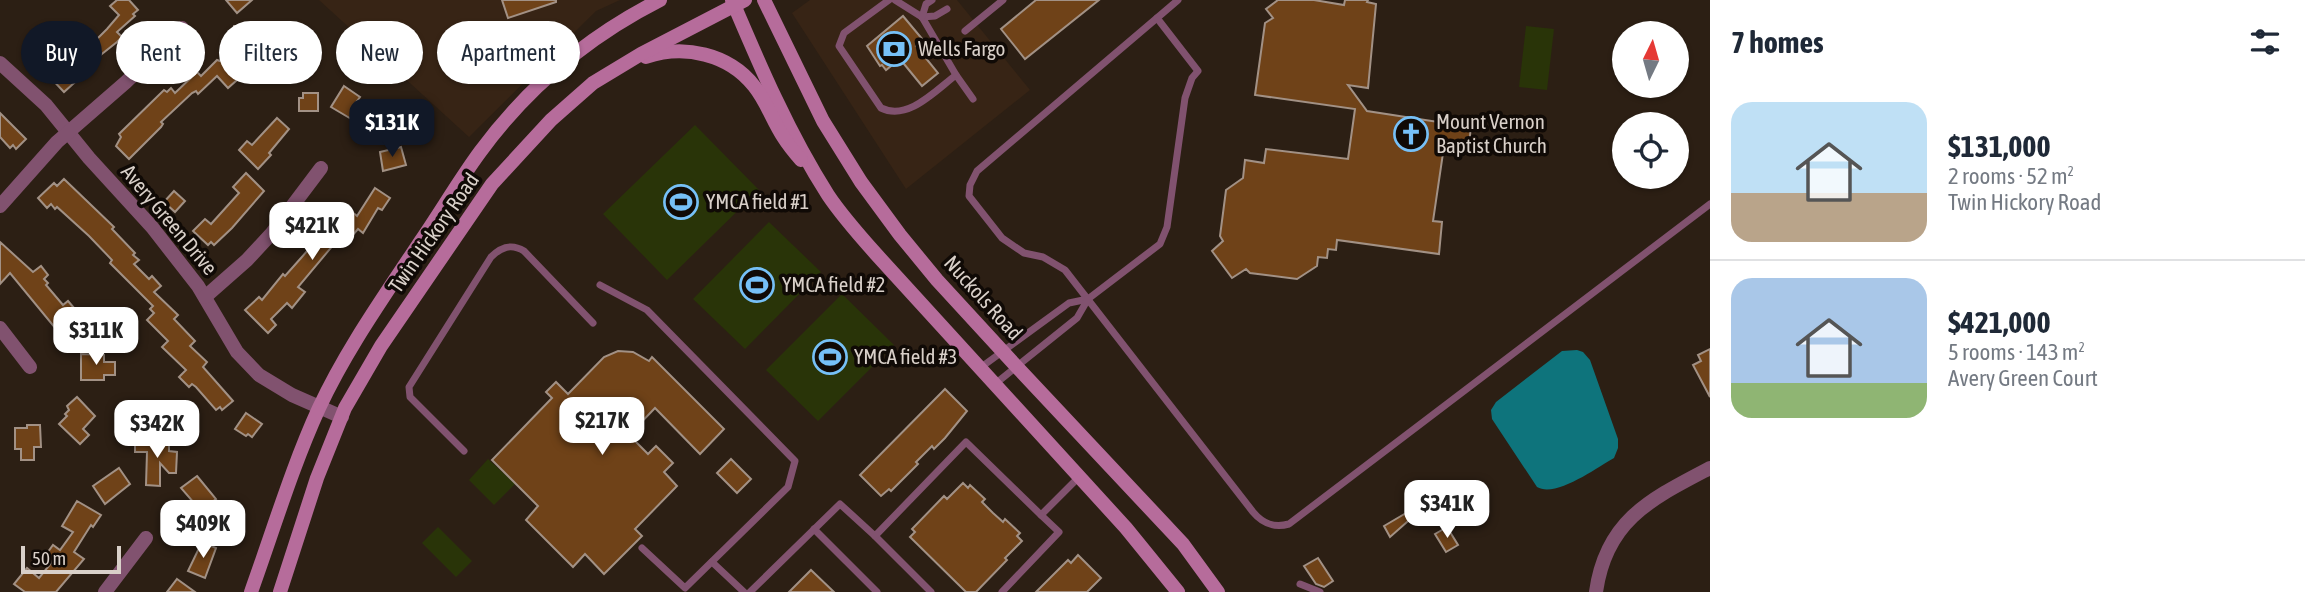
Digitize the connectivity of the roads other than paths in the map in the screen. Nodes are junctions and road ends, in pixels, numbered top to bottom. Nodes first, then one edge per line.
1 (660, 0) edge
2 (764, 0) edge
3 (889, 0) edge
4 (895, 0) edge
5 (932, 0) edge
6 (1003, 0) edge
7 (1178, 0) edge
8 (737, 2) edge
9 (947, 9) dead end
10 (922, 17) junction
11 (1157, 18) junction
12 (965, 32) dead end
13 (0, 63) edge
14 (612, 70) junction
15 (956, 75) junction
16 (122, 84) edge
17 (973, 99) dead end
18 (69, 133) junction
19 (321, 168) dead end
20 (827, 194) junction
21 (1710, 204) edge
22 (0, 206) edge
23 (600, 285) dead end
24 (205, 297) junction
25 (1088, 299) junction
26 (593, 323) dead end
27 (0, 328) edge
28 (1003, 351) junction
29 (1016, 366) junction
30 (30, 367) dead end
31 (980, 368) junction
32 (995, 384) junction
33 (320, 407) junction
34 (342, 417) junction
35 (464, 451) dead end
36 (1710, 468) edge
37 (1079, 477) junction
38 (1041, 515) junction
39 (814, 529) junction
40 (875, 536) junction
41 (146, 538) dead end
42 (642, 548) dead end
43 (712, 562) junction
44 (1300, 584) dead end
45 (105, 592) edge
46 (251, 592) edge
47 (281, 592) edge
48 (744, 592) edge
49 (750, 592) edge
50 (877, 592) edge
51 (931, 592) edge
52 (1002, 592) edge
53 (1178, 592) edge
54 (1218, 592) edge
55 (1320, 592) edge
56 (1596, 592) edge

1 - 33 main road, Twin Hickory Road
2 - 28 main road, Nuckols Road
3 - 15 lane
4 - 10 lane
5 - 10 lane
6 - 12 lane
7 - 11 lane
8 - 14 main road, Twin Hickory Road
8 - 20 main road
9 - 10 lane
10 - 15 lane
11 - 25 lane
11 - 25 lane
13 - 18 street, Avery Green Drive
14 - 20 main road
14 - 34 main road, Twin Hickory Road
15 - 17 lane
16 - 18 street
18 - 22 street
18 - 24 street, Avery Green Drive
19 - 24 street
20 - 31 main road
21 - 25 lane
23 - 43 lane
24 - 33 street, Avery Green Drive
25 - 28 lane
25 - 29 lane
26 - 35 lane
27 - 30 street
28 - 29 main road, Nuckols Road
28 - 31 lane
29 - 32 lane
29 - 54 main road, Nuckols Road
31 - 32 main road
32 - 37 main road
33 - 34 street, Avery Green Drive
33 - 46 main road, Twin Hickory Road
34 - 47 main road, Twin Hickory Road
36 - 56 street
37 - 38 lane
37 - 53 main road
38 - 40 lane
38 - 52 lane
39 - 40 lane
39 - 49 lane
39 - 50 lane
40 - 51 lane
41 - 45 street
42 - 43 lane
43 - 48 lane
44 - 55 lane

